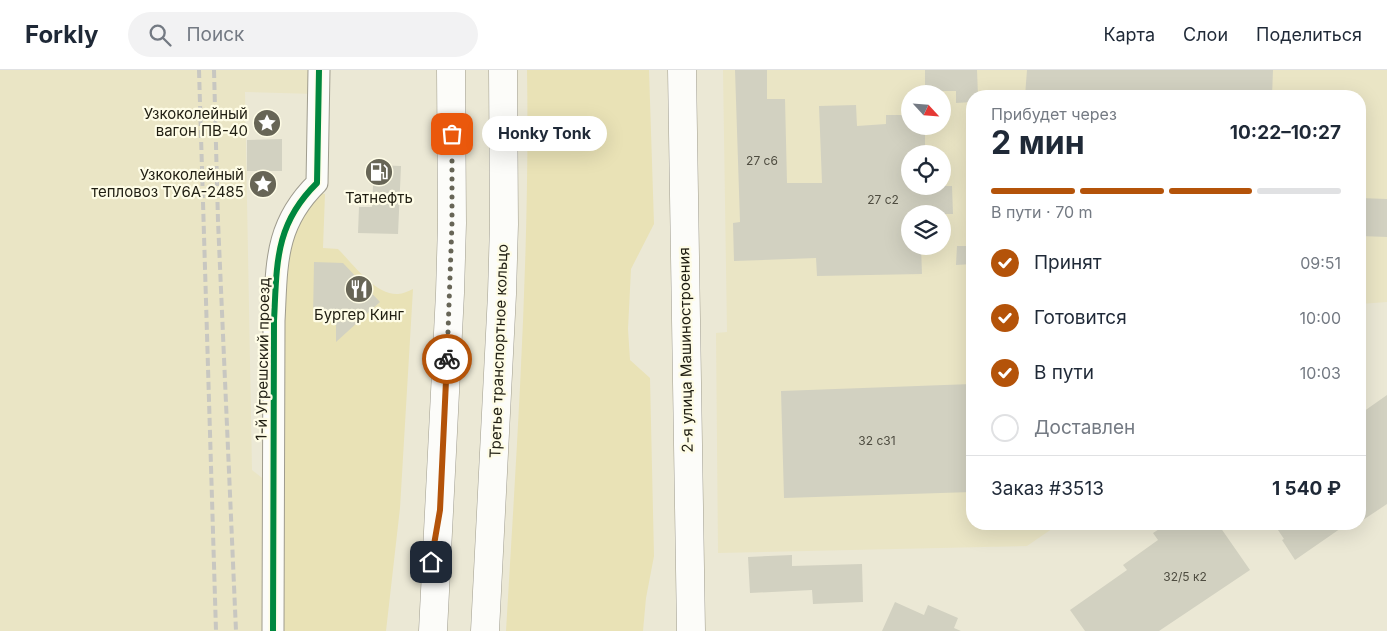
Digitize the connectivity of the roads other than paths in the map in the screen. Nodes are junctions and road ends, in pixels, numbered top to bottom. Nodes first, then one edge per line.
1 (319, 70) edge
2 (451, 70) edge
3 (503, 70) edge
4 (682, 70) edge
5 (440, 510) junction
6 (273, 631) edge
7 (420, 631) edge
8 (433, 631) edge
9 (485, 631) edge
10 (690, 631) edge

1 - 6 street, 1-й Угрешский проезд
2 - 5 main road
3 - 9 main road, Третье транспортное кольцо
4 - 10 main road, 2-я улица Машиностроения
5 - 7 main road
5 - 8 main road

